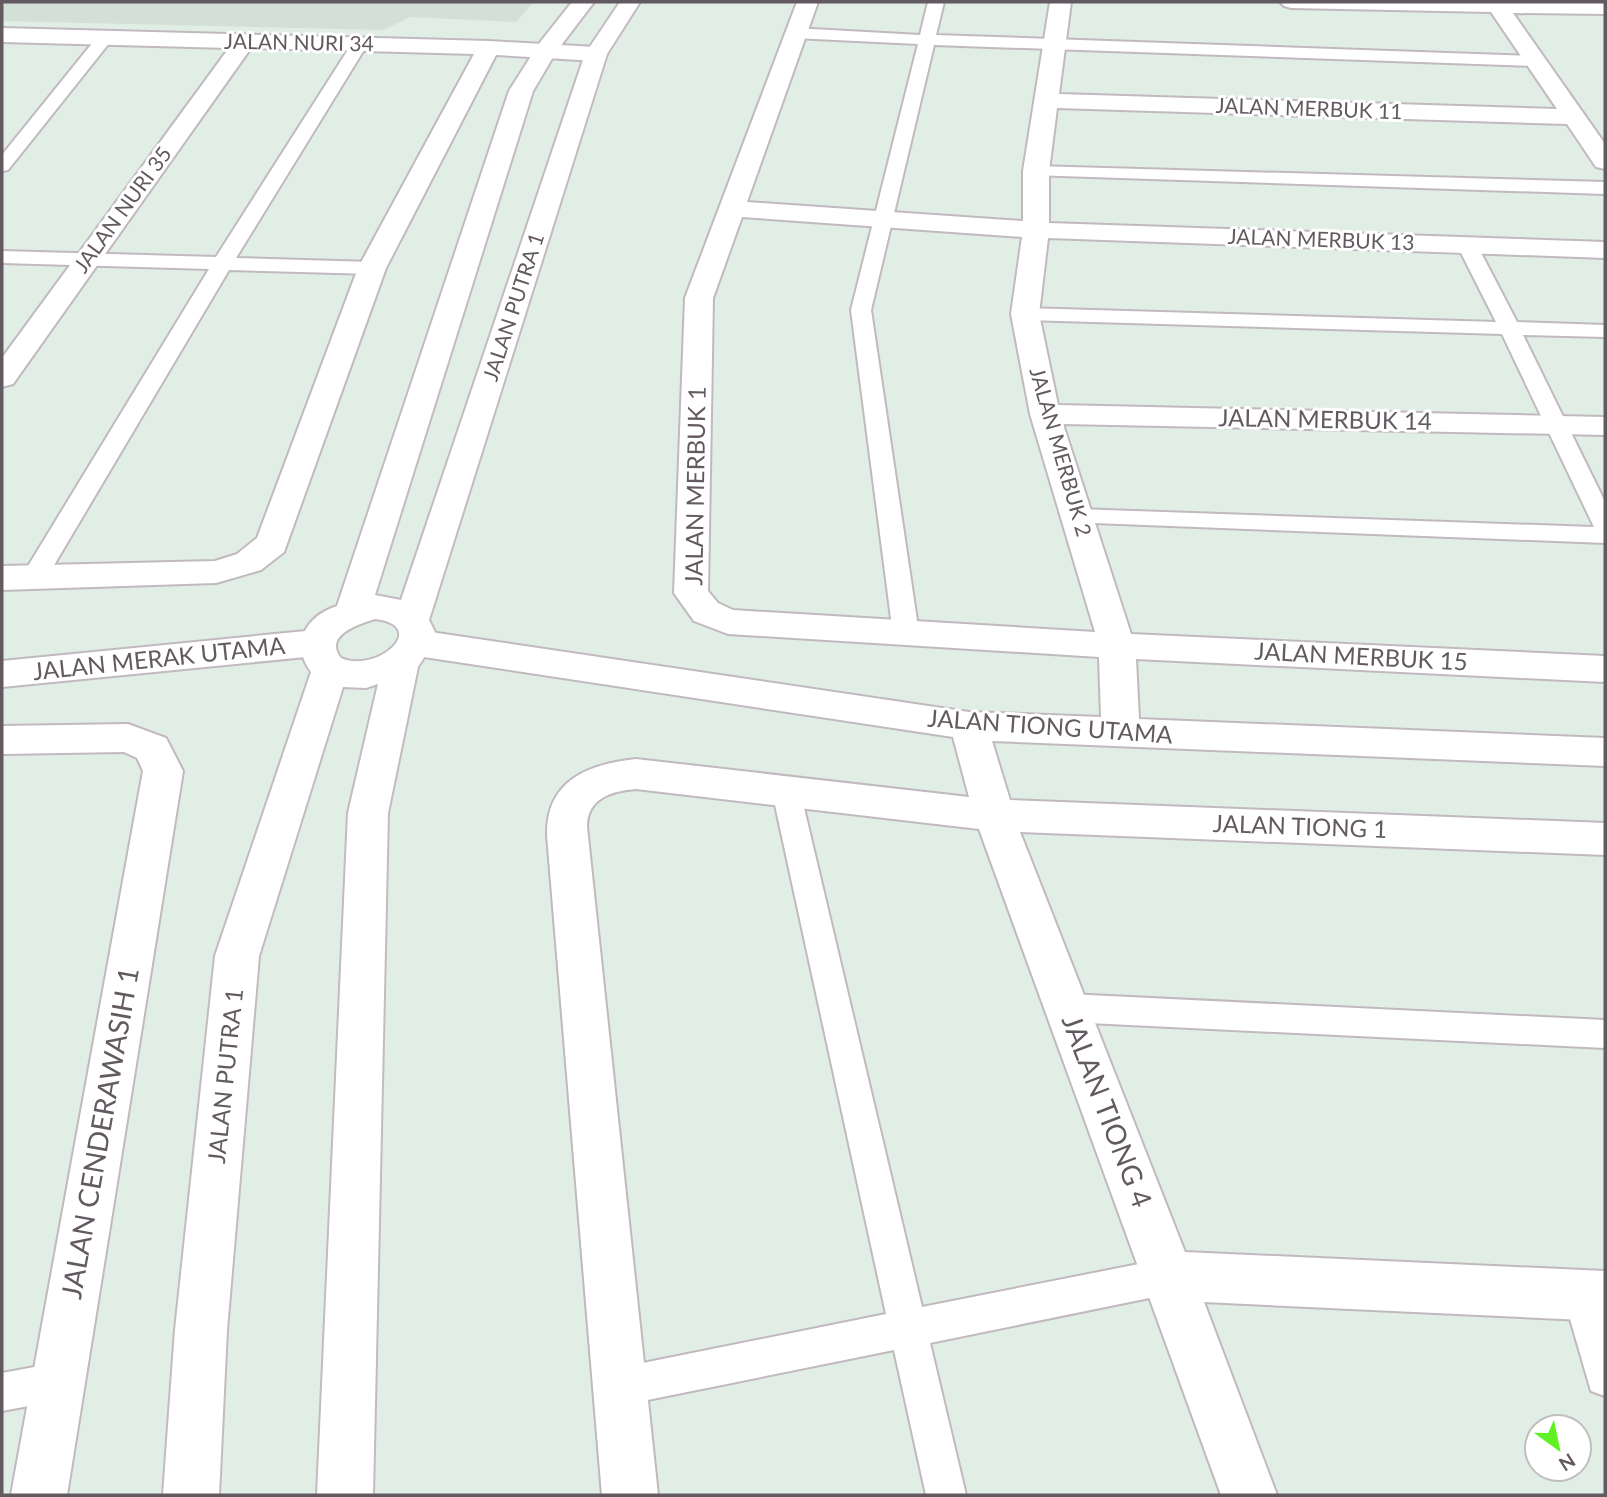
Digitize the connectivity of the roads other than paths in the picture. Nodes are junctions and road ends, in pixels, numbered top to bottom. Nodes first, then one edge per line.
1 (583, 2) edge
2 (630, 2) edge
3 (807, 2) edge
4 (936, 2) edge
5 (1059, 2) edge
6 (1291, 2) edge
7 (1497, 4) edge
8 (1605, 8) edge
9 (794, 33) junction
10 (2, 36) edge
11 (104, 39) junction
12 (928, 40) junction
13 (244, 42) junction
14 (359, 44) junction
15 (1053, 46) junction
16 (489, 48) junction
17 (546, 50) junction
18 (596, 54) junction
19 (1536, 61) junction
20 (1044, 101) junction
21 (1574, 117) junction
22 (1605, 162) edge
23 (2, 166) edge
24 (1036, 171) junction
25 (1605, 188) edge
26 (733, 209) junction
27 (882, 219) junction
28 (1036, 230) junction
29 (1467, 245) junction
30 (1605, 250) edge
31 (2, 257) edge
32 (87, 260) junction
33 (222, 264) junction
34 (372, 268) junction
35 (1025, 314) junction
36 (1511, 328) junction
37 (1605, 331) edge
38 (2, 378) edge
39 (1045, 414) junction
40 (1555, 425) junction
41 (1605, 426) edge
42 (1077, 517) junction
43 (1605, 525) edge
44 (1605, 535) edge
45 (35, 576) junction
46 (2, 578) edge
47 (353, 610) junction
48 (906, 634) junction
49 (410, 641) junction
50 (1117, 646) junction
51 (323, 657) junction
52 (1605, 669) edge
53 (2, 674) edge
54 (969, 726) junction
55 (1121, 734) junction
56 (2, 740) edge
57 (1605, 752) edge
58 (786, 791) junction
59 (994, 815) junction
60 (1605, 839) edge
61 (1068, 1008) junction
62 (1605, 1034) edge
63 (1169, 1276) junction
64 (1593, 1296) edge
65 (907, 1328) junction
66 (1605, 1377) edge
67 (56, 1382) junction
68 (618, 1387) junction
69 (2, 1392) edge
70 (39, 1495) edge
71 (191, 1495) edge
72 (345, 1495) edge
73 (630, 1495) edge
74 (946, 1495) edge
75 (1249, 1495) edge

1 - 17 street
2 - 18 street, JALAN PUTRA 1
3 - 9 street, JALAN MERBUK 1
4 - 12 lane
5 - 15 street, JALAN MERBUK 2
6 - 7 street
7 - 8 street
7 - 19 street
9 - 12 lane
9 - 26 street, JALAN MERBUK 1
10 - 11 street, JALAN NURI 34
11 - 13 street, JALAN NURI 34
11 - 23 lane
12 - 15 lane
12 - 27 lane
13 - 14 street, JALAN NURI 34
13 - 32 street, JALAN NURI 35
14 - 16 street, JALAN NURI 34
14 - 33 lane
15 - 19 lane
15 - 20 street, JALAN MERBUK 2
16 - 17 street, JALAN NURI 34
16 - 34 street
17 - 18 street, JALAN NURI 34
17 - 47 street
18 - 49 street, JALAN PUTRA 1
19 - 21 street
20 - 21 street, JALAN MERBUK 11
20 - 24 street, JALAN MERBUK 2
21 - 22 street
24 - 25 lane
24 - 28 street, JALAN MERBUK 2
26 - 27 street, JALAN MERBUK 13
26 - 48 street, JALAN MERBUK 1
27 - 28 street, JALAN MERBUK 13
27 - 48 lane
28 - 29 street, JALAN MERBUK 13
28 - 35 street, JALAN MERBUK 2
29 - 30 street, JALAN MERBUK 13
29 - 36 lane
31 - 32 lane
32 - 33 lane
32 - 38 street, JALAN NURI 35
33 - 34 lane
33 - 45 lane
34 - 45 street
35 - 36 lane
35 - 39 street, JALAN MERBUK 2
36 - 37 lane
36 - 40 lane
39 - 40 street, JALAN MERBUK 14
39 - 42 street, JALAN MERBUK 2
40 - 41 street, JALAN MERBUK 14
40 - 43 lane
42 - 44 lane
42 - 50 street, JALAN MERBUK 2
45 - 46 street
47 - 49 street
47 - 51 street
48 - 50 street, JALAN MERBUK 1
49 - 51 street
49 - 54 street, JALAN TIONG UTAMA
49 - 72 street, JALAN PUTRA 1
50 - 52 street, JALAN MERBUK 15
50 - 55 street, JALAN MERBUK 2
51 - 53 street, JALAN MERAK UTAMA
51 - 71 street, JALAN PUTRA 1
54 - 55 street, JALAN TIONG UTAMA
54 - 59 street, JALAN TIONG 4
55 - 57 street, JALAN TIONG UTAMA
56 - 67 street, JALAN CENDERAWASIH 1
58 - 59 street, JALAN TIONG 1
58 - 65 lane
58 - 68 street, JALAN TIONG 1
59 - 60 street, JALAN TIONG 1
59 - 61 street, JALAN TIONG 4
61 - 62 lane
61 - 63 street, JALAN TIONG 4
63 - 64 street
63 - 65 lane
63 - 75 street, JALAN TIONG 4
64 - 66 lane
65 - 68 lane
65 - 74 lane
67 - 69 lane
67 - 70 street, JALAN CENDERAWASIH 1
68 - 73 street, JALAN TIONG 1

